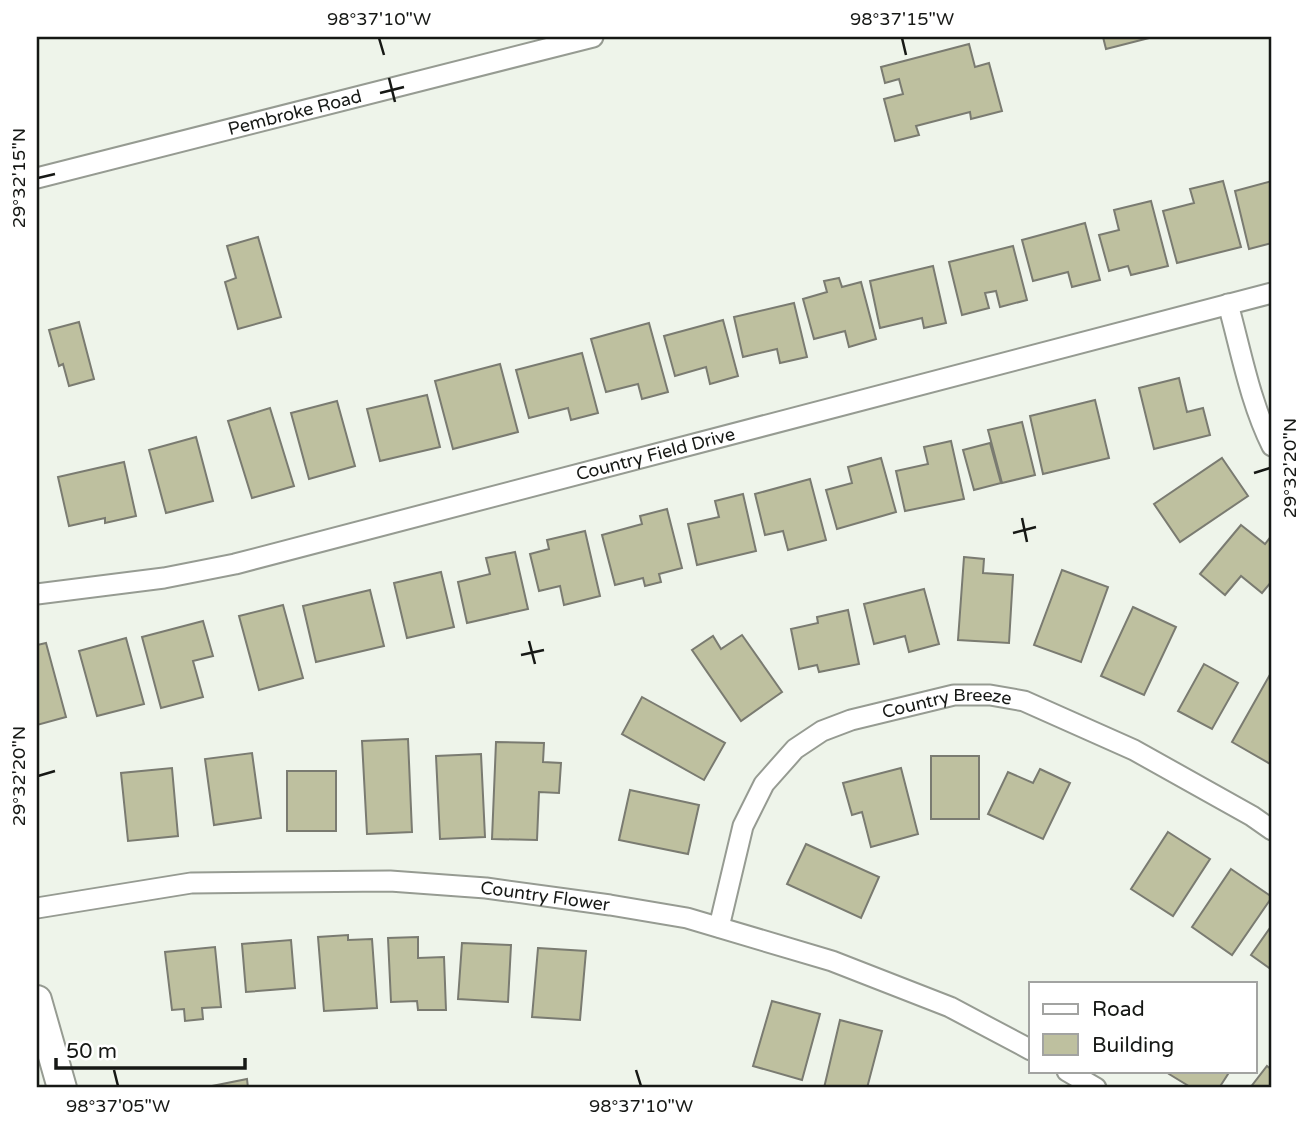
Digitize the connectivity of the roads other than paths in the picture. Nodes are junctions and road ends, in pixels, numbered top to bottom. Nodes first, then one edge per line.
1 (593, 37) edge
2 (37, 178) edge
3 (1272, 293) edge
4 (1228, 304) junction
5 (1272, 446) edge
6 (37, 594) edge
7 (1272, 830) edge
8 (37, 908) edge
9 (719, 927) junction
10 (37, 1000) edge
11 (1029, 1049) edge
12 (1069, 1072) edge
13 (62, 1088) edge
14 (1096, 1088) edge

1 - 2 street, Pembroke Road
3 - 4 street, Country Field Drive
4 - 5 street
4 - 6 street, Country Field Drive
7 - 9 street, Country Breeze
8 - 9 street, Country Flower
9 - 11 street, Country Flower
10 - 13 street
12 - 14 street

